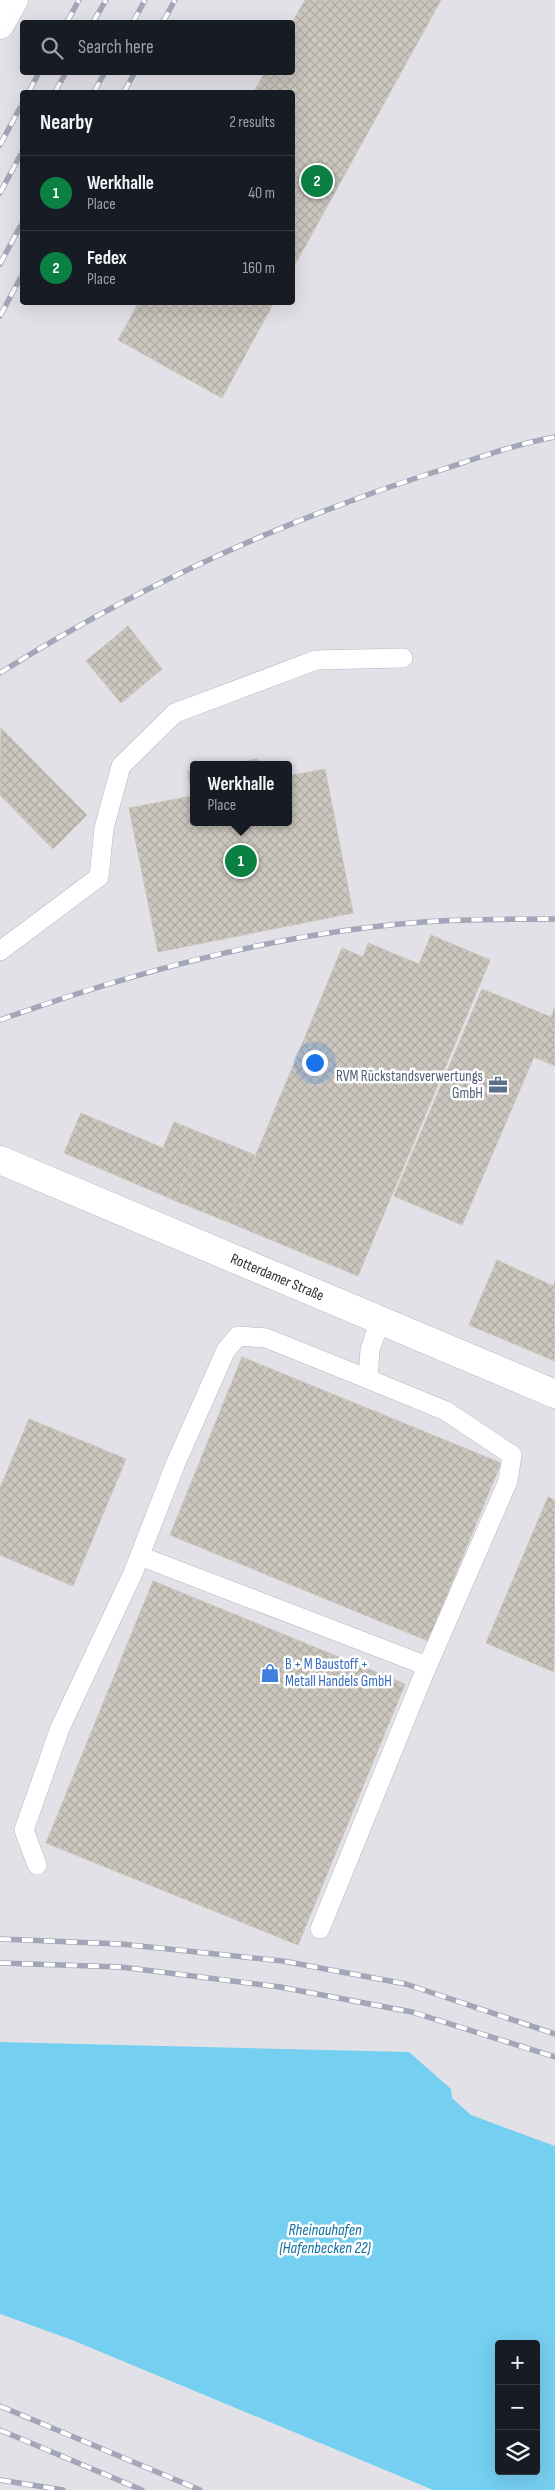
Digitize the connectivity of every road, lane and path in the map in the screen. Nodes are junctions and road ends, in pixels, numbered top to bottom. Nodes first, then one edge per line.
1 (14, 0) edge
2 (0, 25) edge
3 (403, 658) dead end
4 (0, 951) edge
5 (0, 1160) edge
6 (380, 1320) junction
7 (368, 1379) junction
8 (555, 1394) edge
9 (140, 1556) junction
10 (427, 1666) junction
11 (38, 1866) dead end
12 (320, 1929) dead end

1 - 2 street
3 - 4 lane
5 - 6 street, Rotterdamer Straße
6 - 7 lane
6 - 8 street, Rotterdamer Straße
7 - 9 lane
7 - 10 lane
9 - 10 lane
9 - 11 lane
10 - 12 lane

